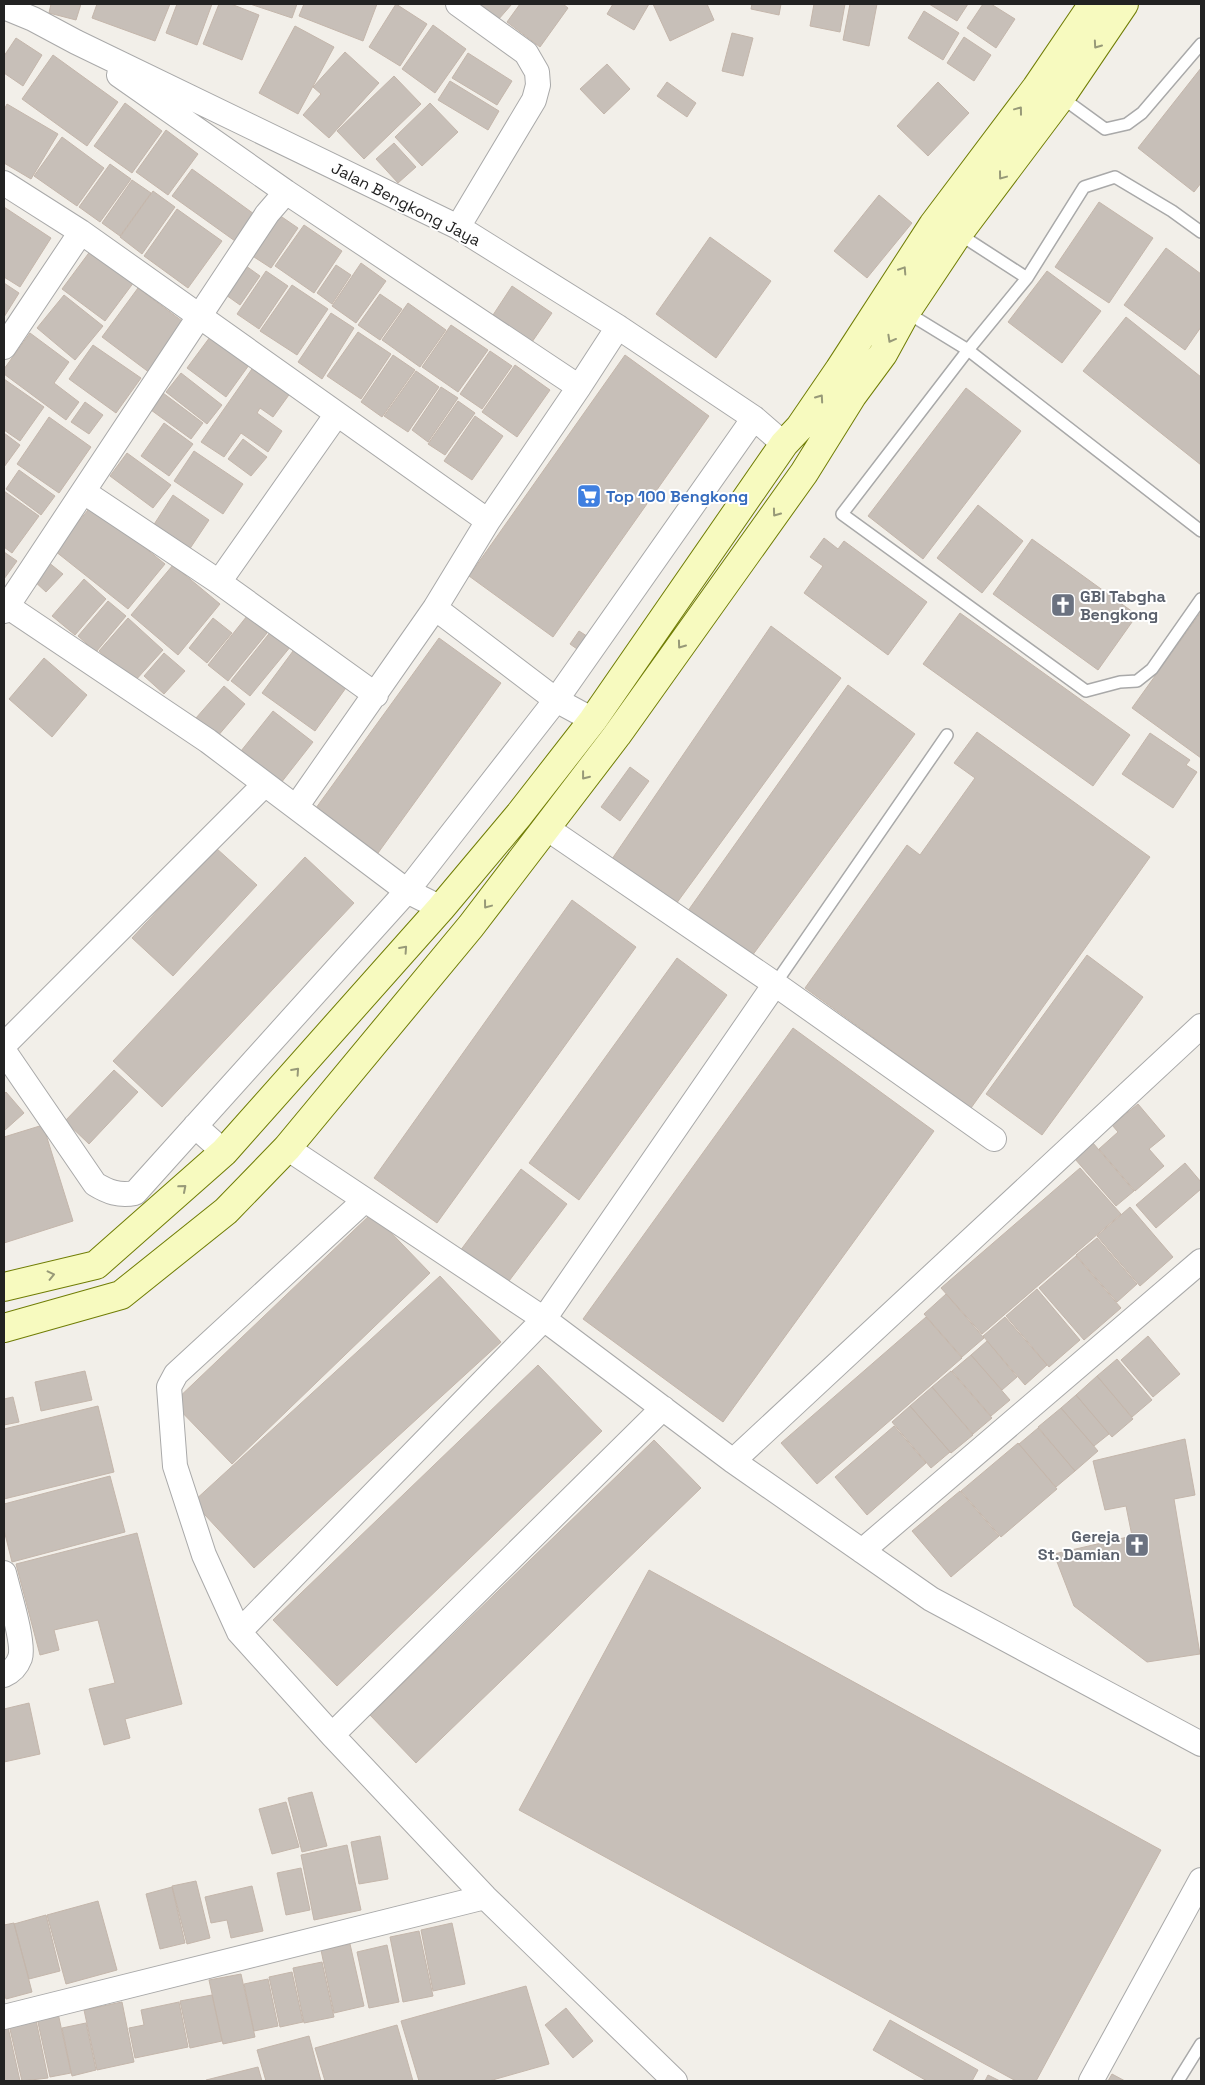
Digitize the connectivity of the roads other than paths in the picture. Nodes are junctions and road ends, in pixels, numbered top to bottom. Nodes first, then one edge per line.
1 (458, 4) edge
2 (1093, 4) edge
3 (1124, 4) edge
4 (4, 7) edge
5 (76, 42) junction
6 (1201, 44) edge
7 (1061, 82) junction
8 (4, 183) edge
9 (286, 192) junction
10 (458, 227) junction
11 (81, 232) junction
12 (1201, 232) edge
13 (958, 234) junction
14 (1026, 278) junction
15 (906, 312) junction
16 (200, 316) junction
17 (618, 327) junction
18 (4, 347) edge
19 (968, 350) junction
20 (579, 387) junction
21 (337, 414) junction
22 (754, 418) junction
23 (784, 444) junction
24 (84, 492) junction
25 (488, 520) junction
26 (1201, 530) edge
27 (218, 582) junction
28 (1201, 599) edge
29 (5, 607) edge
30 (435, 608) junction
31 (376, 695) junction
32 (556, 700) junction
33 (593, 720) junction
34 (948, 736) dead end
35 (265, 784) junction
36 (296, 807) junction
37 (545, 827) junction
38 (407, 891) junction
39 (441, 908) junction
40 (775, 984) junction
41 (1201, 1026) edge
42 (4, 1045) edge
43 (4, 1051) edge
44 (195, 1126) junction
45 (994, 1139) dead end
46 (287, 1148) junction
47 (224, 1152) junction
48 (365, 1200) junction
49 (1201, 1262) edge
50 (4, 1287) edge
51 (544, 1319) junction
52 (4, 1328) edge
53 (663, 1408) junction
54 (732, 1461) junction
55 (862, 1551) junction
56 (4, 1573) edge
57 (239, 1632) junction
58 (4, 1675) edge
59 (332, 1735) junction
60 (1201, 1744) edge
61 (1201, 1880) edge
62 (485, 1897) junction
63 (4, 2017) edge
64 (1201, 2044) edge
65 (675, 2081) edge
66 (1091, 2081) edge
67 (1178, 2081) edge

1 - 10 street
2 - 7 main road
3 -> 7 main road
4 - 5 street, Jalan Bengkong Jaya
5 - 9 street
5 - 10 street, Jalan Bengkong Jaya
6 - 7 lane
7 -> 13 main road
23 -> 7 main road
8 - 11 street
9 - 16 street
9 - 20 street
10 - 17 street, Jalan Bengkong Jaya
11 - 16 street
11 - 18 street
12 - 14 lane
13 - 14 lane
13 - 15 main road
14 - 19 lane
15 - 19 lane
15 -> 37 main road
16 - 21 street
16 - 24 street
17 - 20 street
17 - 22 street, Jalan Bengkong Jaya
19 - 26 lane
19 - 28 lane
20 - 25 street
21 - 25 street
21 - 27 street
22 - 23 street, Jalan Bengkong Jaya
22 - 32 street
23 - 33 main road
24 - 27 street
24 - 29 street
25 - 30 street
27 - 31 street
29 - 35 street
30 - 31 street
30 - 32 street
31 - 36 street
32 - 33 street
32 - 38 street
33 - 39 main road
34 - 40 lane
35 - 36 street
35 - 42 street
36 - 38 street
37 - 40 street
37 -> 46 main road
38 - 39 street
38 - 44 street
47 -> 39 main road
40 - 45 street
40 - 51 street
41 - 54 street
43 - 44 street
44 - 47 street
46 - 48 street
46 - 52 main road
50 -> 47 main road
48 - 51 street
48 - 57 street
49 - 55 street
51 - 53 street
51 - 57 street
53 - 54 street
53 - 59 street
54 - 55 street
55 - 60 street
56 - 58 street
57 - 59 street
59 - 62 street
61 - 66 street
62 - 63 street
62 - 65 street
64 - 67 lane

